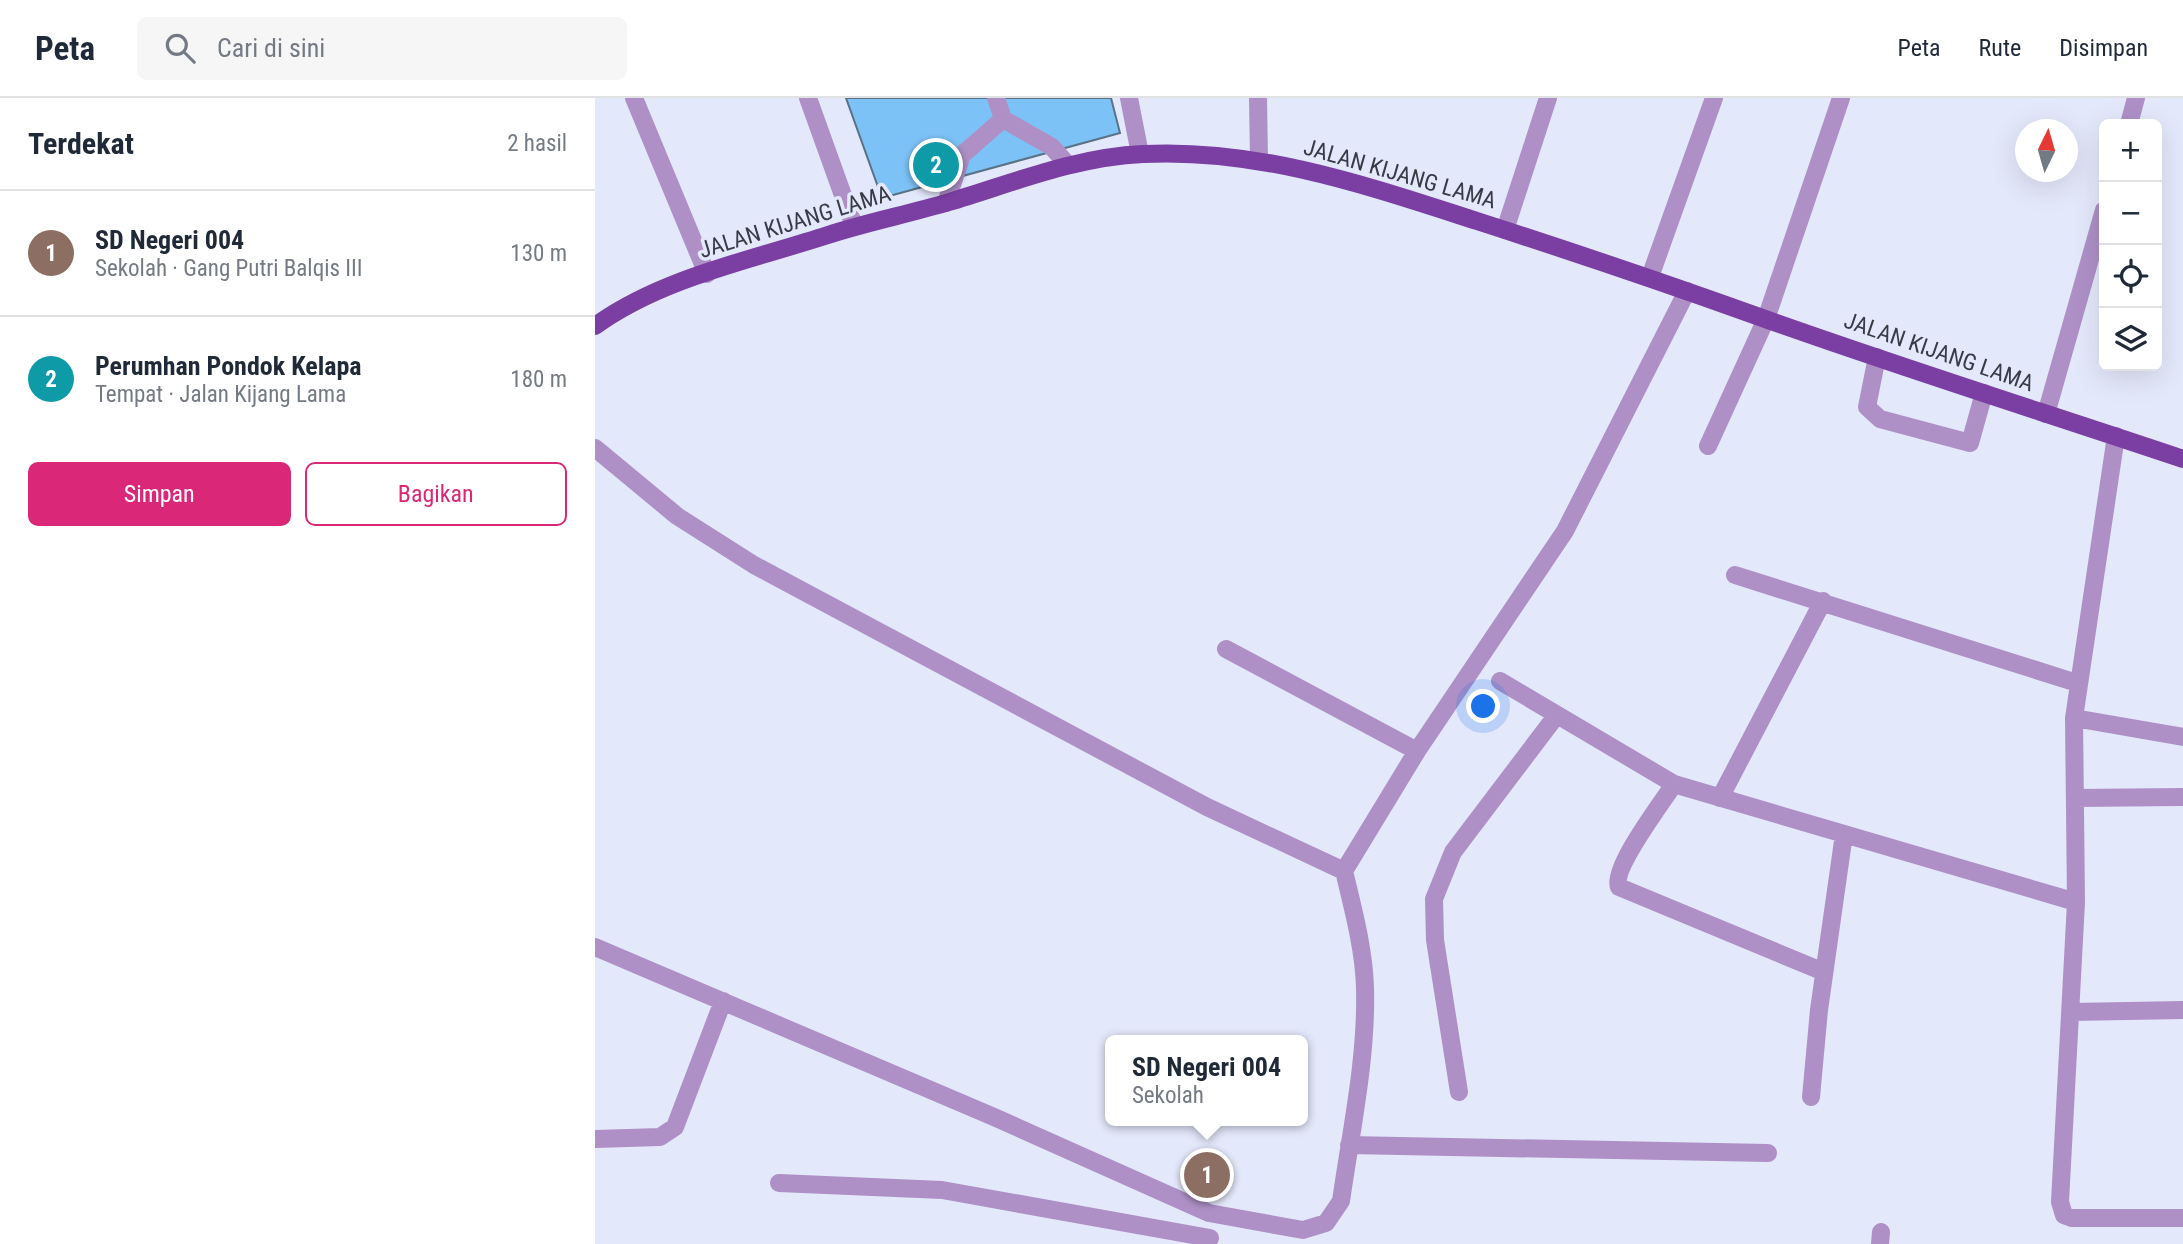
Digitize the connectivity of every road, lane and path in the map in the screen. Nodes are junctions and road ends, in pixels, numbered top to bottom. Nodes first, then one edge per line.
1 (634, 98) edge
2 (808, 98) edge
3 (996, 98) edge
4 (1129, 98) edge
5 (1258, 98) edge
6 (1548, 98) edge
7 (1714, 98) edge
8 (1841, 98) edge
9 (2136, 98) edge
10 (2130, 119) edge
11 (1003, 120) junction
12 (1140, 153) junction
13 (1259, 160) junction
14 (1067, 164) junction
15 (946, 203) junction
16 (855, 226) junction
17 (2099, 228) edge
18 (1505, 230) junction
19 (706, 274) junction
20 (1650, 278) junction
21 (1688, 291) junction
22 (1766, 319) junction
23 (595, 326) edge
24 (1877, 357) junction
25 (1984, 393) junction
26 (2046, 414) junction
27 (2116, 436) junction
28 (1708, 446) dead end
29 (595, 448) edge
30 (2183, 458) edge
31 (1735, 575) dead end
32 (1823, 601) junction
33 (1226, 649) dead end
34 (1500, 681) dead end
35 (2077, 683) junction
36 (1556, 716) junction
37 (2074, 718) junction
38 (2183, 737) edge
39 (1417, 751) junction
40 (1674, 784) junction
41 (2183, 797) edge
42 (1720, 798) junction
43 (2075, 798) junction
44 (1844, 834) junction
45 (1344, 872) junction
46 (2076, 902) junction
47 (595, 947) edge
48 (1824, 972) junction
49 (723, 1001) junction
50 (2183, 1010) edge
51 (2071, 1012) junction
52 (1459, 1092) dead end
53 (1811, 1097) dead end
54 (595, 1139) edge
55 (1349, 1145) junction
56 (1768, 1153) dead end
57 (779, 1183) dead end
58 (1209, 1213) junction
59 (2183, 1218) edge
60 (1210, 1241) edge

1 - 19 street
2 - 16 street
3 - 11 street
4 - 12 street
5 - 13 street
6 - 18 street
7 - 20 street
8 - 22 street
9 - 10 street
11 - 14 street
11 - 15 street
12 - 13 main road, JALAN KIJANG LAMA
12 - 14 main road, JALAN KIJANG LAMA
13 - 18 main road, JALAN KIJANG LAMA
14 - 15 main road, JALAN KIJANG LAMA
15 - 16 main road, JALAN KIJANG LAMA
16 - 19 main road, JALAN KIJANG LAMA
17 - 26 street
18 - 20 main road, JALAN KIJANG LAMA
19 - 23 main road, JALAN KIJANG LAMA
20 - 21 main road, JALAN KIJANG LAMA
21 - 22 main road, JALAN KIJANG LAMA
21 - 39 street
22 - 24 main road, JALAN KIJANG LAMA
22 - 28 street
24 - 25 main road, JALAN KIJANG LAMA
24 - 25 street
25 - 26 main road, JALAN KIJANG LAMA
26 - 27 main road, JALAN KIJANG LAMA
27 - 30 main road, JALAN KIJANG LAMA
27 - 35 street
29 - 45 street
31 - 32 street
32 - 35 street
32 - 42 street
33 - 39 street
34 - 36 street
35 - 37 street
36 - 40 street
36 - 52 street
37 - 38 street
37 - 43 street
39 - 45 street
40 - 42 street
40 - 48 street
41 - 43 street
42 - 44 street
43 - 46 street
44 - 46 street
44 - 48 street
45 - 55 street
46 - 51 street
47 - 49 street
48 - 53 street
49 - 54 street
49 - 58 street
50 - 51 street
51 - 59 street
55 - 56 street
55 - 58 street
57 - 60 street
58 - 60 street

